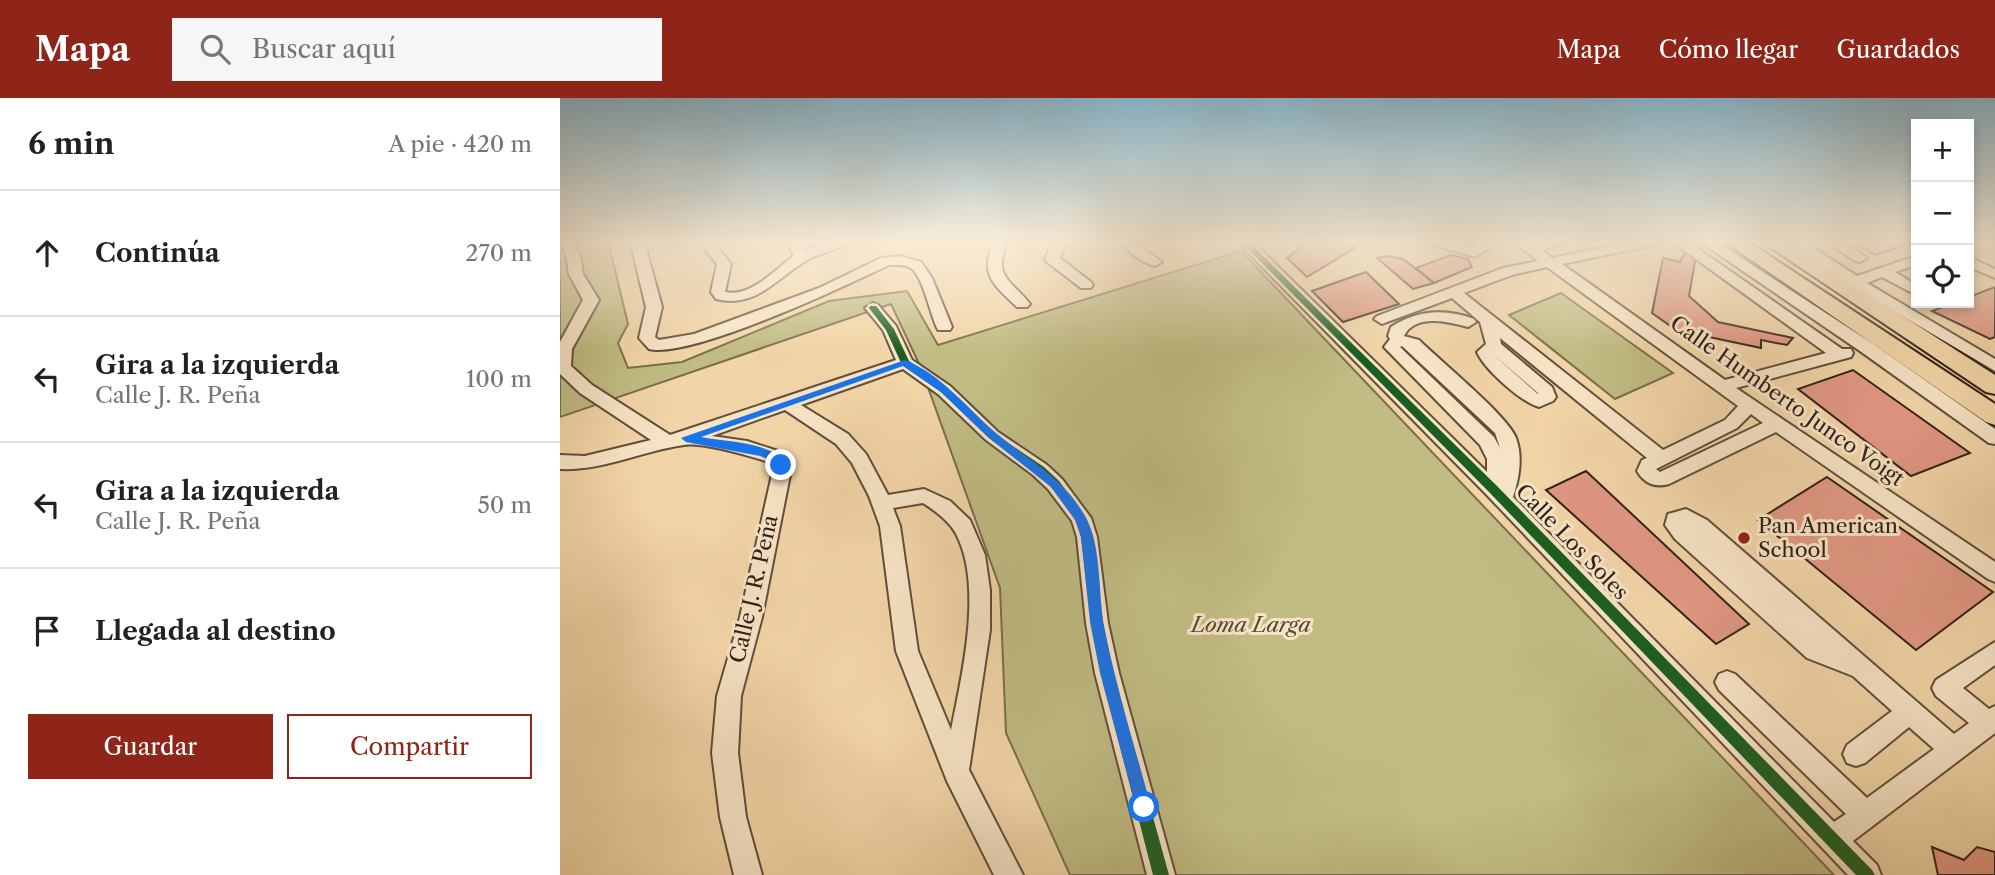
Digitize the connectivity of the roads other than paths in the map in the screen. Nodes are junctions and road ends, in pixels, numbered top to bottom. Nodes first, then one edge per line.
1 (579, 277) edge
2 (647, 277) edge
3 (721, 277) edge
4 (774, 277) edge
5 (855, 277) edge
6 (924, 277) edge
7 (998, 277) edge
8 (1076, 277) edge
9 (1280, 277) edge
10 (1492, 277) edge
11 (1571, 277) edge
12 (1729, 277) edge
13 (1761, 277) edge
14 (1787, 277) edge
15 (1827, 277) edge
16 (1848, 277) edge
17 (1869, 277) edge
18 (1893, 277) edge
19 (1855, 282) junction
20 (1086, 285) dead end
21 (1911, 288) edge
22 (1454, 292) junction
23 (1022, 304) dead end
24 (873, 308) dead end
25 (1382, 319) dead end
26 (1488, 320) junction
27 (1468, 322) dead end
28 (944, 327) dead end
29 (1938, 332) joint
30 (655, 345) joint
31 (1494, 346) dead end
32 (1866, 347) junction
33 (1838, 354) junction
34 (1991, 361) edge
35 (905, 363) junction
36 (1722, 386) junction
37 (1995, 386) edge
38 (786, 403) junction
39 (1750, 404) junction
40 (1995, 418) edge
41 (1731, 424) junction
42 (1777, 424) junction
43 (1751, 436) junction
44 (1995, 438) edge
45 (676, 440) junction
46 (1661, 459) junction
47 (562, 464) edge
48 (1498, 494) junction
49 (882, 504) junction
50 (1995, 573) edge
51 (1995, 652) edge
52 (1864, 670) junction
53 (1727, 682) dead end
54 (1911, 711) junction
55 (1991, 721) edge
56 (1952, 749) junction
57 (1856, 754) dead end
58 (956, 772) junction
59 (1867, 816) junction
60 (1833, 841) junction
61 (748, 875) edge
62 (1009, 875) edge
63 (1161, 875) edge
64 (1867, 875) edge

1 - 45 street
2 - 30 street
3 - 4 street
5 - 30 street
6 - 28 street
7 - 23 street
8 - 20 street
9 - 48 street, Calle Los Soles
10 - 22 street
11 - 36 street, Calle Humberto Junco Voigt
12 - 33 street
13 - 32 street
14 - 40 highway
15 - 37 highway
16 - 19 street
17 - 19 street
18 - 21 street
19 - 29 street
22 - 25 street
22 - 26 street
24 - 35 street
26 - 31 street
26 - 46 street
27 - 48 street
29 - 34 highway
32 - 33 street
32 - 40 highway
32 - 44 street
33 - 36 street
35 - 38 street
35 - 63 street
36 - 39 street, Calle Humberto Junco Voigt
38 - 45 street
38 - 49 street
39 - 41 street
39 - 42 street, Calle Humberto Junco Voigt
41 - 43 street
41 - 46 street
42 - 43 street
42 - 50 street, Calle Humberto Junco Voigt
43 - 46 street
45 - 47 street
45 - 61 street, Calle J. R. Peña
48 - 60 street, Calle Los Soles
49 - 58 street
49 - 58 street
51 - 55 street
52 - 52 street
52 - 54 street
53 - 59 street
54 - 56 street
54 - 57 street
55 - 56 street
56 - 59 street
58 - 62 street
59 - 60 street
60 - 64 street, Calle Los Soles

